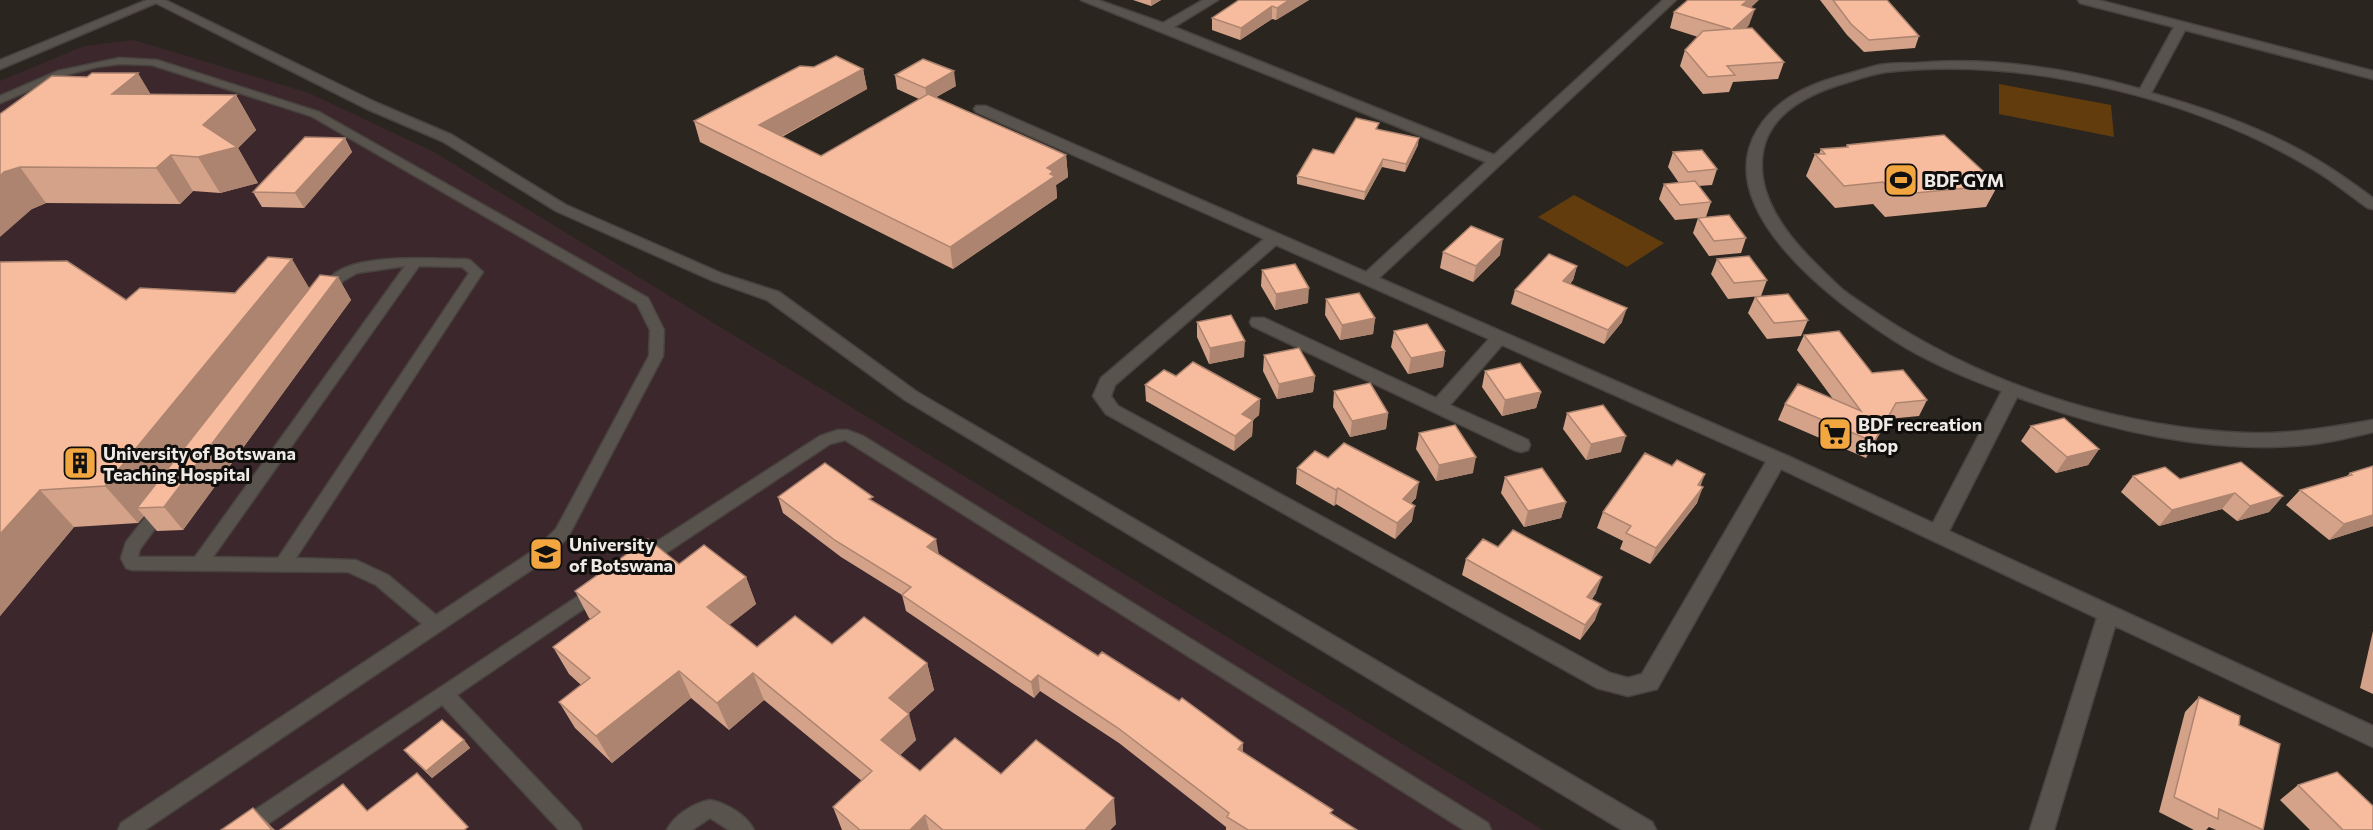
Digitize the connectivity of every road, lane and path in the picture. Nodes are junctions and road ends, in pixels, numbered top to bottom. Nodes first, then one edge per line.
1 (157, 0) edge
2 (1087, 0) edge
3 (1212, 0) edge
4 (1670, 0) edge
5 (2084, 0) edge
6 (2181, 25) junction
7 (1164, 28) junction
8 (0, 65) edge
9 (2373, 75) edge
10 (2144, 93) junction
11 (0, 100) edge
12 (981, 108) dead end
13 (1496, 161) junction
14 (2373, 205) edge
15 (1275, 238) junction
16 (415, 262) junction
17 (1368, 279) junction
18 (317, 306) edge
19 (1258, 322) dead end
20 (1500, 337) junction
21 (2012, 391) junction
22 (1439, 406) junction
23 (2373, 426) edge
24 (1521, 445) dead end
25 (1777, 460) junction
26 (174, 491) edge
27 (1937, 534) junction
28 (199, 564) junction
29 (283, 564) junction
30 (632, 567) edge
31 (613, 580) edge
32 (2109, 613) junction
33 (435, 625) junction
34 (444, 694) junction
35 (2373, 737) edge
36 (128, 830) edge
37 (242, 830) edge
38 (572, 830) edge
39 (677, 830) edge
40 (744, 830) edge
41 (1481, 830) edge
42 (1644, 830) edge
43 (2042, 830) edge

1 - 8 street
1 - 42 street
2 - 7 street
3 - 7 street
4 - 13 street
5 - 6 street
6 - 9 street
6 - 10 street
7 - 13 street
10 - 14 street
10 - 21 street
11 - 33 lane
12 - 15 street
13 - 17 street
15 - 17 street
15 - 25 street
16 - 18 lane
16 - 28 lane
16 - 29 lane
17 - 20 street
19 - 22 street
20 - 22 street
20 - 25 street
21 - 23 street
21 - 27 street
22 - 24 street
25 - 27 street
26 - 28 lane
27 - 32 street
28 - 29 lane
29 - 33 lane
30 - 41 lane
31 - 34 lane
32 - 35 street
32 - 43 street
33 - 36 lane
34 - 37 lane
34 - 38 lane
39 - 40 lane

